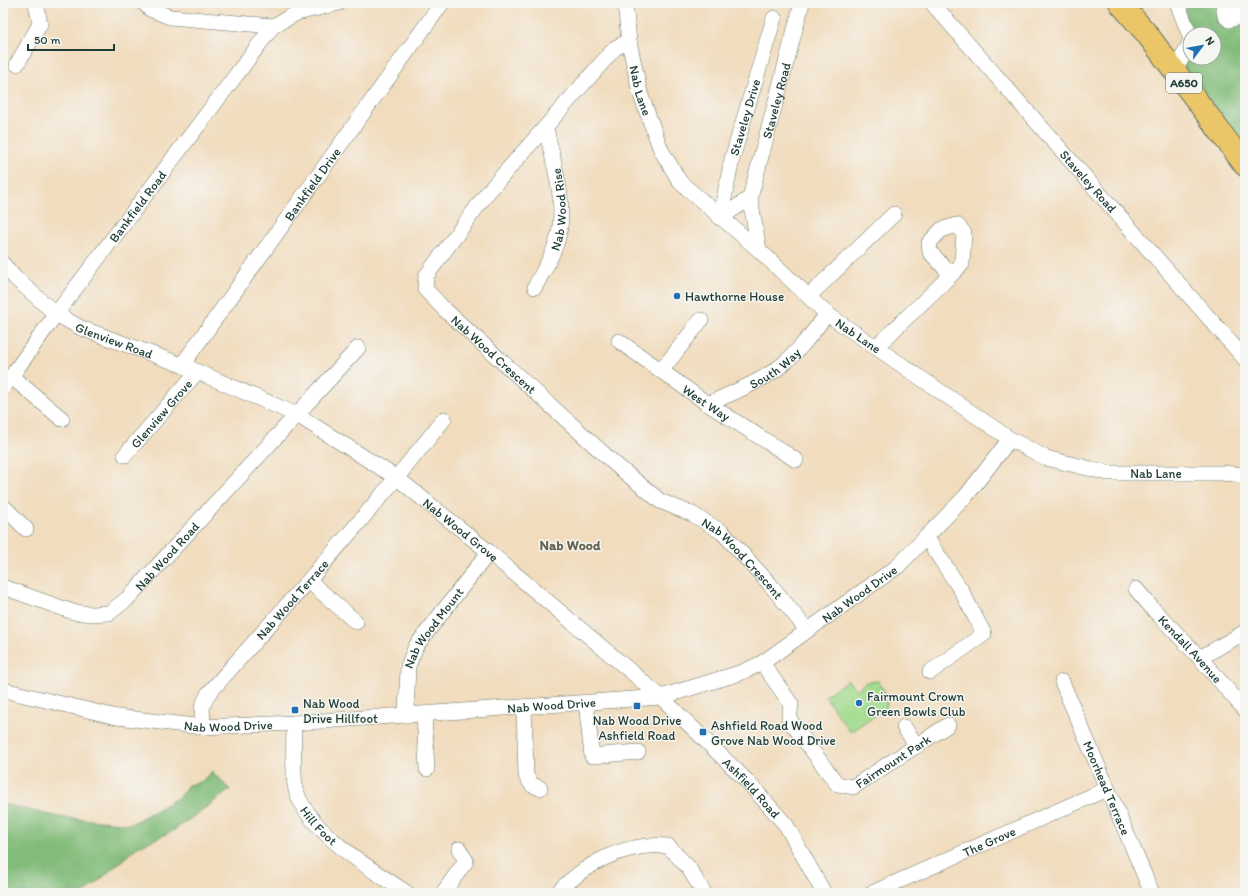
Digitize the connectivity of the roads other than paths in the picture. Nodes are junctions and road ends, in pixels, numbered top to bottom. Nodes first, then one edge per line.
1 (36, 3) edge
2 (144, 3) edge
3 (340, 3) edge
4 (442, 3) edge
5 (625, 3) edge
6 (802, 3) edge
7 (932, 3) edge
8 (1120, 3) edge
9 (1177, 3) edge
10 (1225, 4) edge
11 (1245, 13) edge
12 (774, 18) dead end
13 (273, 26) junction
14 (1186, 26) edge
15 (630, 42) junction
16 (1182, 57) edge
17 (17, 64) dead end
18 (1175, 70) junction
19 (546, 128) junction
20 (1245, 165) edge
21 (750, 198) junction
22 (894, 214) dead end
23 (720, 218) junction
24 (760, 250) junction
25 (3, 264) edge
26 (951, 275) dead end
27 (535, 287) dead end
28 (809, 296) junction
29 (56, 314) junction
30 (827, 314) junction
31 (701, 320) dead end
32 (619, 341) dead end
33 (876, 347) junction
34 (358, 348) dead end
35 (1245, 359) edge
36 (182, 364) junction
37 (661, 371) junction
38 (197, 372) junction
39 (8, 382) edge
40 (242, 390) joint
41 (708, 404) junction
42 (297, 415) junction
43 (62, 419) dead end
44 (444, 419) dead end
45 (1010, 439) junction
46 (125, 455) dead end
47 (796, 460) dead end
48 (1245, 475) edge
49 (397, 478) junction
50 (3, 506) edge
51 (26, 529) dead end
52 (926, 537) junction
53 (489, 552) junction
54 (309, 581) junction
55 (3, 586) edge
56 (1136, 589) dead end
57 (356, 622) dead end
58 (807, 630) junction
59 (1245, 632) edge
60 (1200, 658) junction
61 (762, 662) junction
62 (930, 672) dead end
63 (1062, 682) dead end
64 (3, 690) edge
65 (661, 697) junction
66 (586, 703) junction
67 (524, 707) junction
68 (1245, 710) edge
69 (406, 714) junction
70 (424, 714) junction
71 (294, 723) junction
72 (948, 725) dead end
73 (203, 726) junction
74 (904, 727) dead end
75 (917, 746) junction
76 (638, 752) dead end
77 (427, 769) dead end
78 (540, 788) dead end
79 (1107, 789) junction
80 (459, 849) dead end
81 (407, 893) edge
82 (443, 893) edge
83 (557, 893) edge
84 (704, 893) edge
85 (824, 893) edge
86 (872, 893) edge
87 (1152, 893) edge

1 - 17 street
2 - 13 street
3 - 13 street
4 - 36 street, Bankfield Drive
5 - 15 street, Nab Lane
6 - 21 street, Staveley Road
7 - 35 street, Staveley Road
8 - 18 highway, A650
9 - 14 street
10 - 11 street
12 - 23 street, Staveley Drive
13 - 29 street, Bankfield Road
15 - 19 street, Nab Wood Crescent
15 - 23 street, Nab Lane
16 - 18 street
18 - 20 highway, A650
19 - 27 street, Nab Wood Rise
19 - 58 street, Nab Wood Crescent
21 - 23 street
21 - 24 street, Staveley Road
22 - 28 street
23 - 24 street, Nab Lane
24 - 28 street, Nab Lane
25 - 29 street, Glenview Road
26 - 33 street
28 - 30 street, Nab Lane
29 - 36 street, Glenview Road
29 - 39 street, Bankfield Road
30 - 33 street, Nab Lane
30 - 41 street, South Way
31 - 37 street
32 - 37 street, West Way
33 - 45 street, Nab Lane
34 - 42 street, Nab Wood Road
36 - 38 street, Glenview Road
37 - 41 street, West Way
38 - 40 street, Glenview Road
38 - 46 street, Glenview Grove
39 - 43 street
40 - 42 street, Nab Wood Grove
41 - 47 street, West Way
42 - 49 street, Nab Wood Grove
42 - 55 street, Nab Wood Road
44 - 49 street, Nab Wood Terrace
45 - 48 street, Nab Lane
45 - 52 street, Nab Wood Drive
49 - 53 street, Nab Wood Grove
49 - 54 street, Nab Wood Terrace
50 - 51 street
52 - 58 street, Nab Wood Drive
52 - 62 street
53 - 65 street, Nab Wood Grove
53 - 69 street, Nab Wood Mount
54 - 57 street
54 - 73 street, Nab Wood Terrace
56 - 60 street, Kendall Avenue
58 - 61 street, Nab Wood Drive
59 - 60 street
60 - 68 street, Kendall Avenue
61 - 65 street, Nab Wood Drive
61 - 75 street, Fairmount Park
63 - 79 street, Moorhead Terrace
64 - 73 street, Nab Wood Drive
65 - 66 street, Nab Wood Drive
65 - 85 street, Ashfield Road
66 - 67 street, Nab Wood Drive
66 - 76 street
67 - 70 street, Nab Wood Drive
67 - 78 street
69 - 70 street, Nab Wood Drive
69 - 71 street, Nab Wood Drive
70 - 77 street
71 - 73 street, Nab Wood Drive
71 - 81 street, Hill Foot
72 - 75 street, Fairmount Park
74 - 75 street
79 - 86 street, The Grove
79 - 87 street, Moorhead Terrace
80 - 82 street
83 - 84 street

